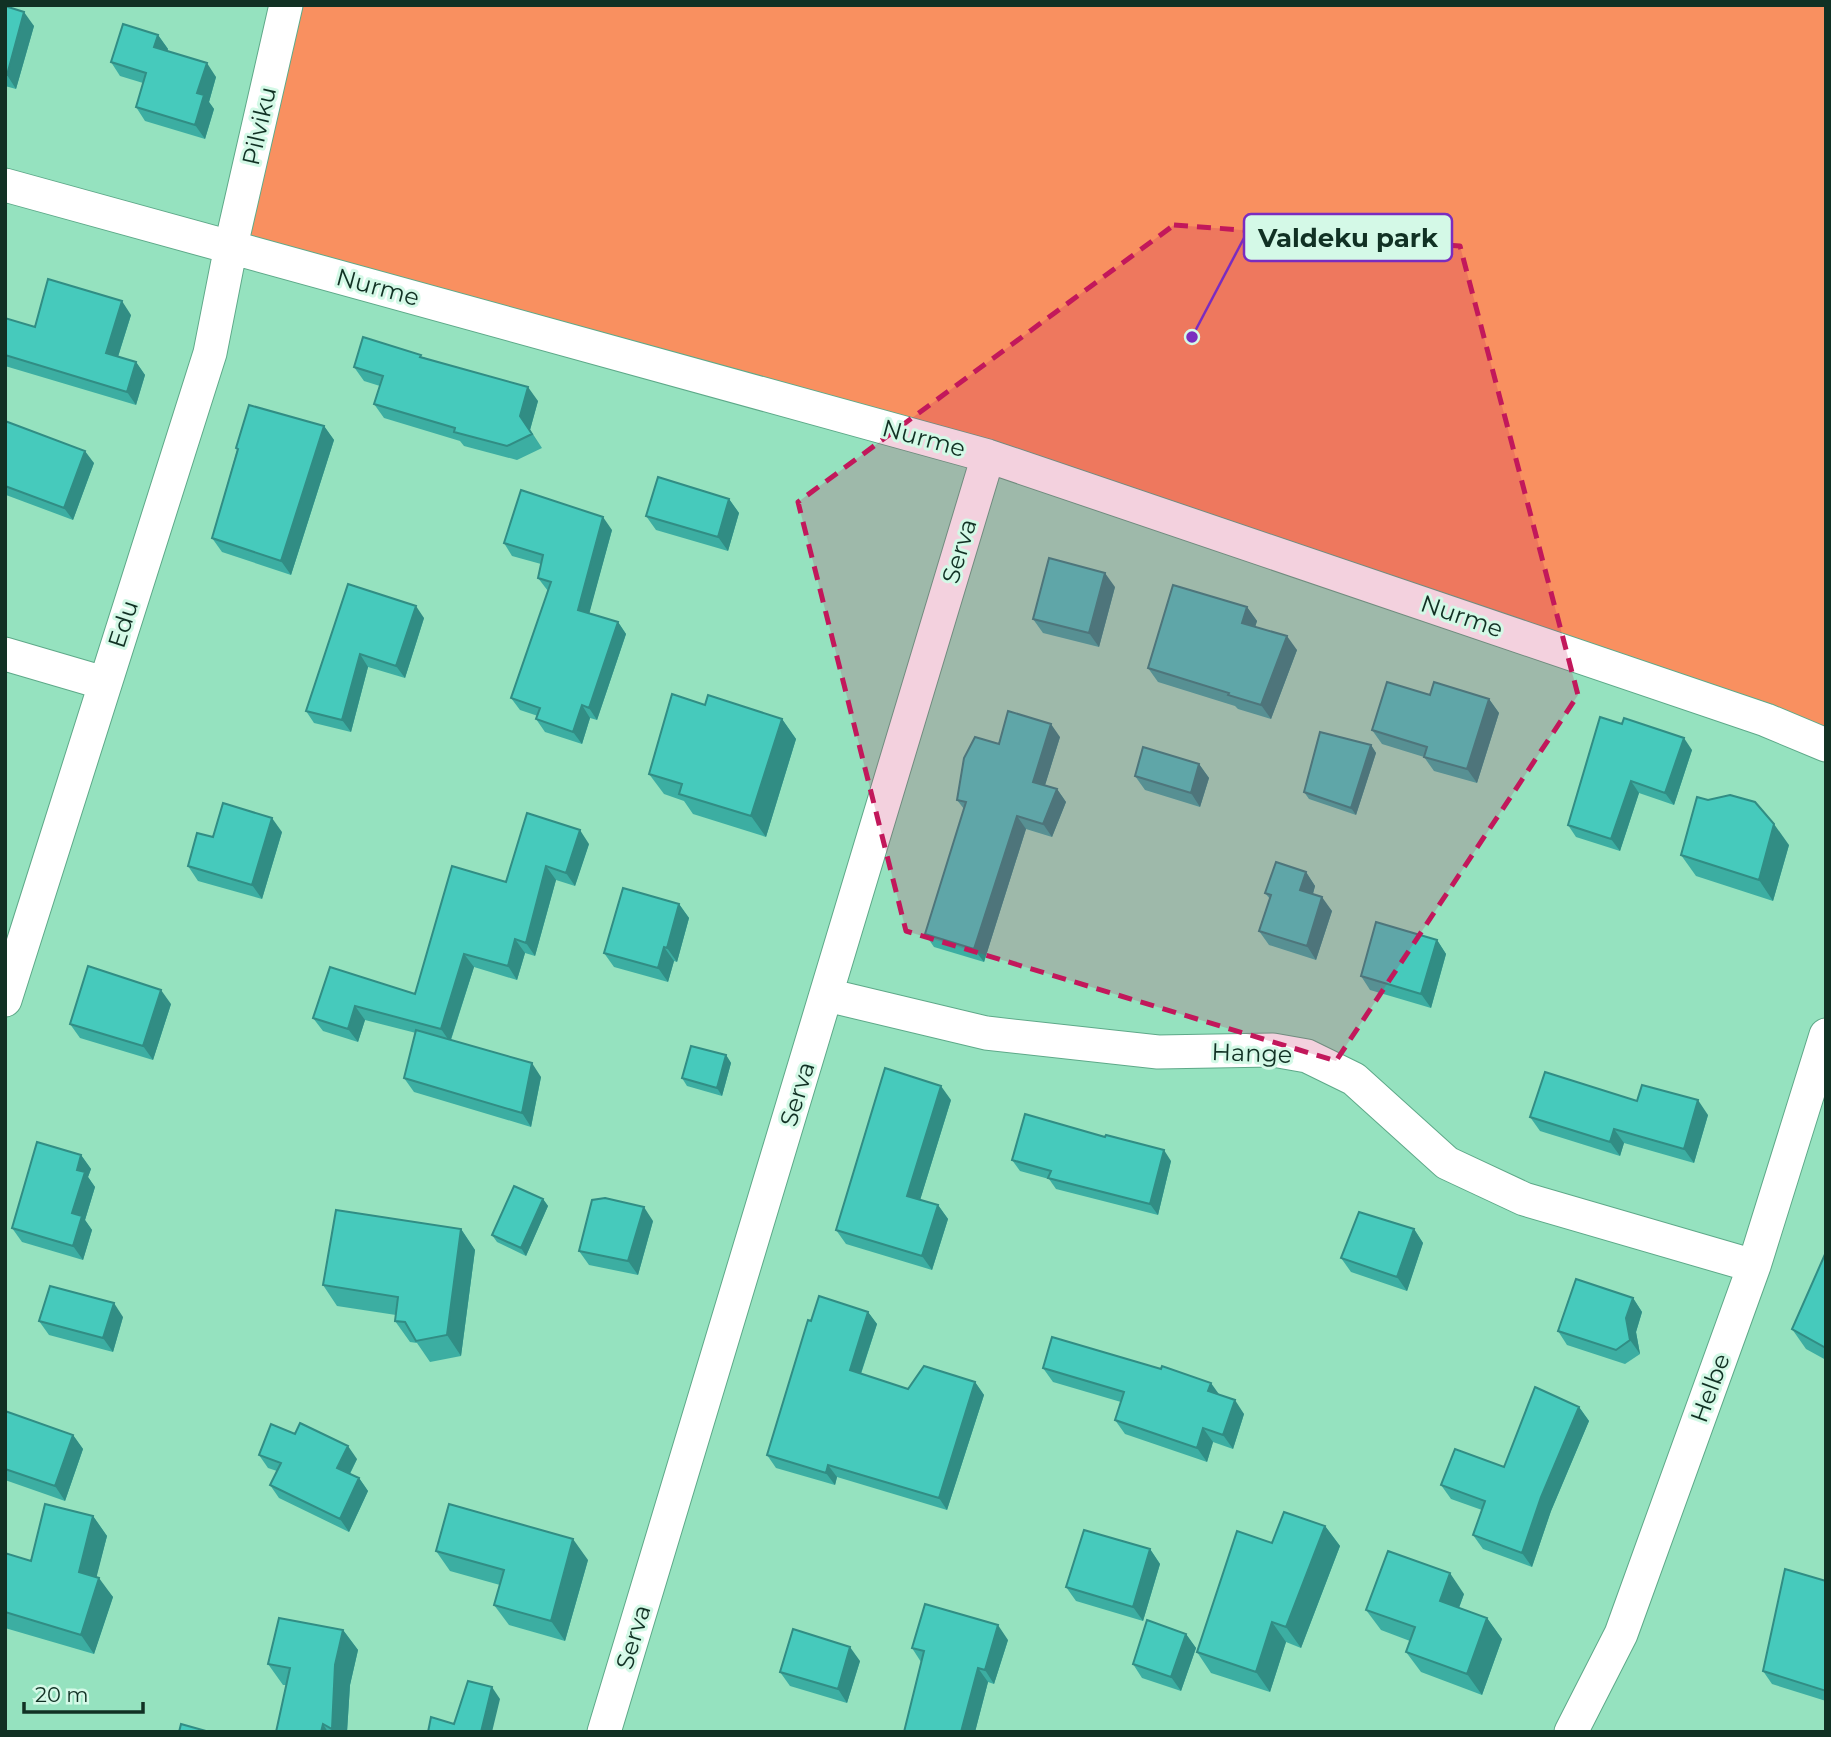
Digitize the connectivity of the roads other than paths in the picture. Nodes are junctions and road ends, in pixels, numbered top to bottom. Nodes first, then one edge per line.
1 (286, 5) edge
2 (5, 185) edge
3 (230, 246) junction
4 (988, 456) junction
5 (5, 654) edge
6 (104, 683) junction
7 (1826, 745) edge
8 (827, 995) junction
9 (5, 1000) edge
10 (1826, 1034) edge
11 (1754, 1266) junction
12 (604, 1732) edge
13 (1571, 1732) edge

1 - 3 street, Pilviku
2 - 3 street, Nurme
3 - 4 street, Nurme
3 - 6 street, Edu
4 - 7 street, Nurme
4 - 8 street, Serva
5 - 6 street
6 - 9 street, Edu
8 - 11 street, Hange
8 - 12 street, Serva
10 - 11 street, Helbe
11 - 13 street, Helbe

